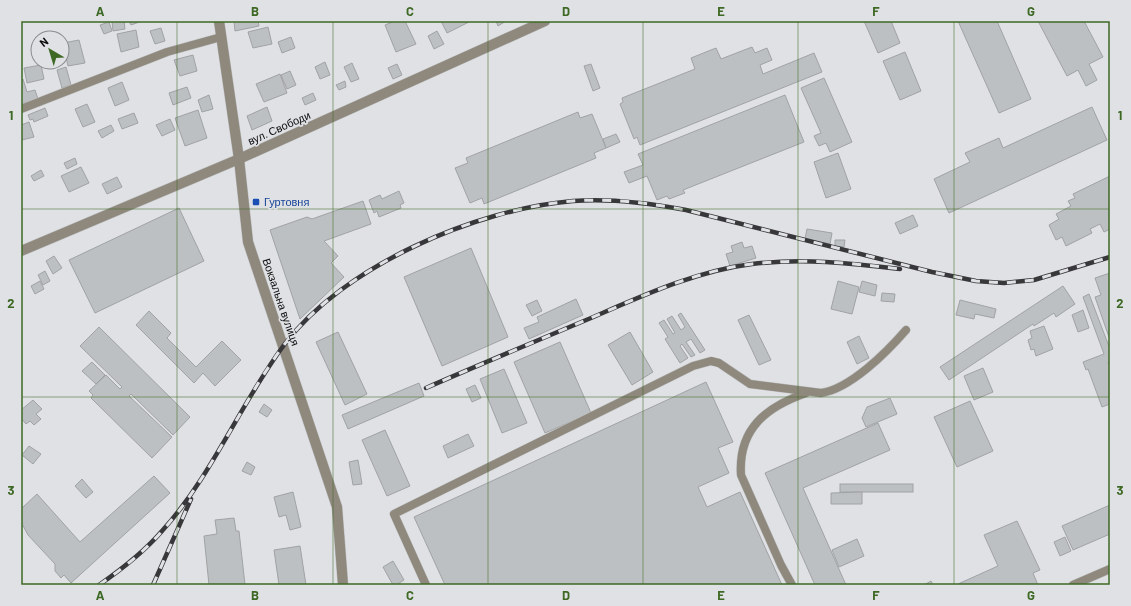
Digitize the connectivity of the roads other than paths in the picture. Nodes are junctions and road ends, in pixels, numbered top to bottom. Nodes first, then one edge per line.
1 (219, 21) edge
2 (545, 21) edge
3 (221, 37) junction
4 (21, 109) edge
5 (239, 159) junction
6 (21, 251) edge
7 (906, 330) dead end
8 (806, 393) junction
9 (1110, 569) edge
10 (343, 585) edge
11 (426, 585) edge
12 (792, 585) edge
13 (1073, 585) edge

1 - 3 street, Вокзальна вулиця
2 - 5 street, вул. Свободи
3 - 4 lane
3 - 5 street, Вокзальна вулиця
5 - 6 street, вул. Свободи
5 - 10 street, Вокзальна вулиця
7 - 8 lane
8 - 11 lane
8 - 12 lane
9 - 13 lane

